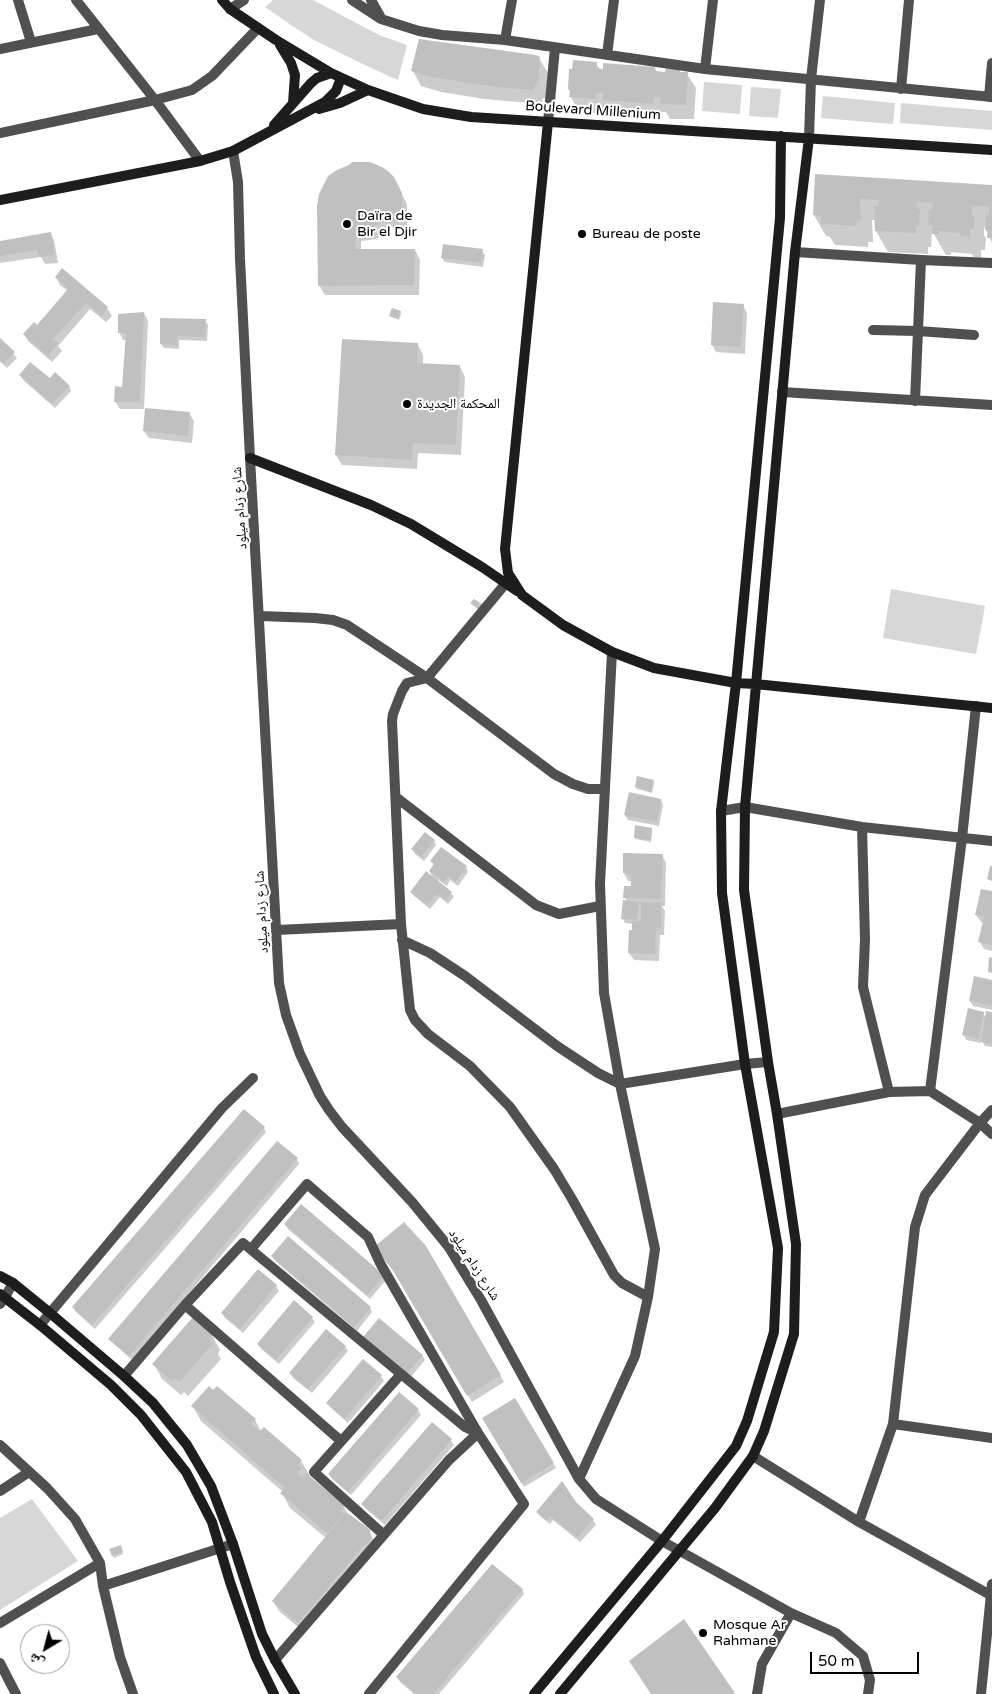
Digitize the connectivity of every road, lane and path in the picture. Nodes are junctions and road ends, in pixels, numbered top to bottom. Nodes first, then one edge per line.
1 (18, 0) edge
2 (76, 0) edge
3 (222, 0) edge
4 (244, 0) edge
5 (352, 0) edge
6 (371, 0) edge
7 (512, 0) edge
8 (614, 0) edge
9 (713, 0) edge
10 (820, 0) edge
11 (909, 0) edge
12 (230, 10) junction
13 (381, 19) junction
14 (258, 28) junction
15 (98, 29) junction
16 (276, 40) junction
17 (505, 40) junction
18 (31, 42) junction
19 (555, 48) junction
20 (0, 49) edge
21 (607, 55) junction
22 (992, 63) edge
23 (705, 69) junction
24 (331, 74) junction
25 (341, 78) junction
26 (812, 79) junction
27 (901, 89) junction
28 (368, 90) junction
29 (991, 97) edge
30 (155, 100) junction
31 (293, 103) junction
32 (303, 114) junction
33 (548, 122) junction
34 (271, 130) junction
35 (0, 133) edge
36 (780, 136) junction
37 (809, 138) junction
38 (233, 150) junction
39 (992, 150) edge
40 (200, 161) junction
41 (0, 200) edge
42 (795, 252) junction
43 (921, 260) junction
44 (992, 263) edge
45 (873, 330) dead end
46 (918, 331) junction
47 (974, 335) dead end
48 (782, 392) junction
49 (915, 401) junction
50 (992, 405) edge
51 (250, 458) junction
52 (506, 583) junction
53 (522, 595) junction
54 (260, 616) junction
55 (612, 652) junction
56 (427, 678) junction
57 (736, 683) junction
58 (755, 684) junction
59 (976, 706) junction
60 (992, 708) edge
61 (604, 790) junction
62 (397, 798) junction
63 (745, 807) junction
64 (721, 811) junction
65 (862, 827) junction
66 (962, 838) junction
67 (992, 842) edge
68 (600, 906) junction
69 (401, 924) junction
70 (277, 930) junction
71 (402, 940) junction
72 (768, 1062) junction
73 (745, 1064) junction
74 (253, 1078) dead end
75 (620, 1084) junction
76 (930, 1091) junction
77 (890, 1092) junction
78 (992, 1110) edge
79 (777, 1114) junction
80 (980, 1123) junction
81 (992, 1134) edge
82 (250, 1249) junction
83 (0, 1276) edge
84 (13, 1284) junction
85 (648, 1297) junction
86 (2, 1298) edge
87 (185, 1305) junction
88 (50, 1313) junction
89 (40, 1325) junction
90 (401, 1374) junction
91 (124, 1376) junction
92 (893, 1424) junction
93 (478, 1433) junction
94 (992, 1438) edge
95 (341, 1441) junction
96 (0, 1445) edge
97 (753, 1456) junction
98 (29, 1472) junction
99 (579, 1479) junction
100 (0, 1491) edge
101 (859, 1522) junction
102 (384, 1535) junction
103 (662, 1541) junction
104 (234, 1544) junction
105 (220, 1549) junction
106 (680, 1551) junction
107 (100, 1563) junction
108 (992, 1584) edge
109 (103, 1586) junction
110 (991, 1596) edge
111 (791, 1613) junction
112 (0, 1623) edge
113 (274, 1660) junction
114 (0, 1663) edge
115 (16, 1694) edge
116 (132, 1694) edge
117 (274, 1694) edge
118 (295, 1694) edge
119 (369, 1694) edge
120 (534, 1694) edge
121 (560, 1694) edge
122 (757, 1694) edge
123 (868, 1694) edge
124 (980, 1694) edge

1 - 18 street
2 - 15 street
3 - 12 main road, Boulevard Millenium
4 - 12 street
5 - 13 street
6 - 13 street
7 - 17 street
8 - 21 street
9 - 23 street
10 - 26 street
11 - 27 street
12 - 14 main road, Boulevard Millenium
13 - 17 street
14 - 16 main road, Boulevard Millenium
14 - 30 street
15 - 18 street
15 - 30 street
16 - 24 main road, Boulevard Millenium
16 - 31 main road
17 - 19 street
18 - 20 street
19 - 21 street
19 - 33 street
21 - 23 street
22 - 29 street
23 - 26 street
24 - 25 main road, Boulevard Millenium
24 - 31 main road
25 - 28 main road, Boulevard Millenium
25 - 32 main road
26 - 27 street
26 - 37 street
27 - 29 street
28 - 32 main road
28 - 33 main road, Boulevard Millenium
30 - 35 street
30 - 40 street
31 - 34 main road
32 - 34 main road
33 - 36 main road, Boulevard Millenium
33 - 53 main road
34 - 38 main road
36 - 37 main road, Boulevard Millenium
36 - 57 main road
37 - 39 main road, Boulevard Millenium
37 - 42 main road
38 - 40 main road
38 - 51 street, شارع زدام ميلود
40 - 41 main road
42 - 43 street
42 - 48 main road
43 - 44 street
43 - 46 street
45 - 46 street
46 - 47 street
46 - 49 street
48 - 49 street
48 - 58 main road
49 - 50 street
51 - 52 main road
51 - 54 street, شارع زدام ميلود
52 - 53 main road
52 - 56 street
53 - 55 main road
54 - 56 street
54 - 70 street, شارع زدام ميلود
55 - 57 main road
55 - 61 street
56 - 61 street
56 - 62 street
57 - 58 main road
57 - 64 main road
58 - 59 main road
58 - 63 main road
59 - 60 main road
59 - 66 street
61 - 68 street
62 - 68 street
62 - 69 street
63 - 64 street
63 - 65 street
63 - 72 main road
64 - 73 main road
65 - 66 street
65 - 77 street
66 - 67 street
66 - 76 street
68 - 75 street
69 - 70 street
69 - 71 street
70 - 99 street, شارع زدام ميلود
71 - 75 street
71 - 85 street
72 - 73 street
72 - 79 main road
73 - 75 street
73 - 103 main road
74 - 88 street
75 - 85 street
76 - 77 street
76 - 80 street
77 - 79 street
78 - 80 street
79 - 97 main road
80 - 81 street
80 - 92 street
82 - 87 street
82 - 90 street
82 - 93 street
83 - 84 main road
84 - 86 street
84 - 88 main road
85 - 99 street
86 - 89 main road
87 - 91 street
87 - 95 street
88 - 89 street
88 - 91 main road
89 - 105 main road
90 - 93 street
90 - 95 street
91 - 104 main road
92 - 94 street
92 - 101 street
93 - 102 street
93 - 119 street
95 - 102 street
96 - 98 street
97 - 101 street
97 - 106 main road
98 - 100 street
98 - 107 street
99 - 103 street, شارع زدام ميلود
101 - 110 street
102 - 113 street
103 - 106 street, شارع زدام ميلود
103 - 120 main road
104 - 105 street
104 - 113 main road
105 - 109 street
105 - 117 main road
106 - 111 street, شارع زدام ميلود
106 - 121 main road
107 - 109 street
107 - 112 street
108 - 110 street
109 - 116 street
110 - 124 street
111 - 122 street
111 - 123 street, شارع زدام ميلود
113 - 118 main road
114 - 115 street

